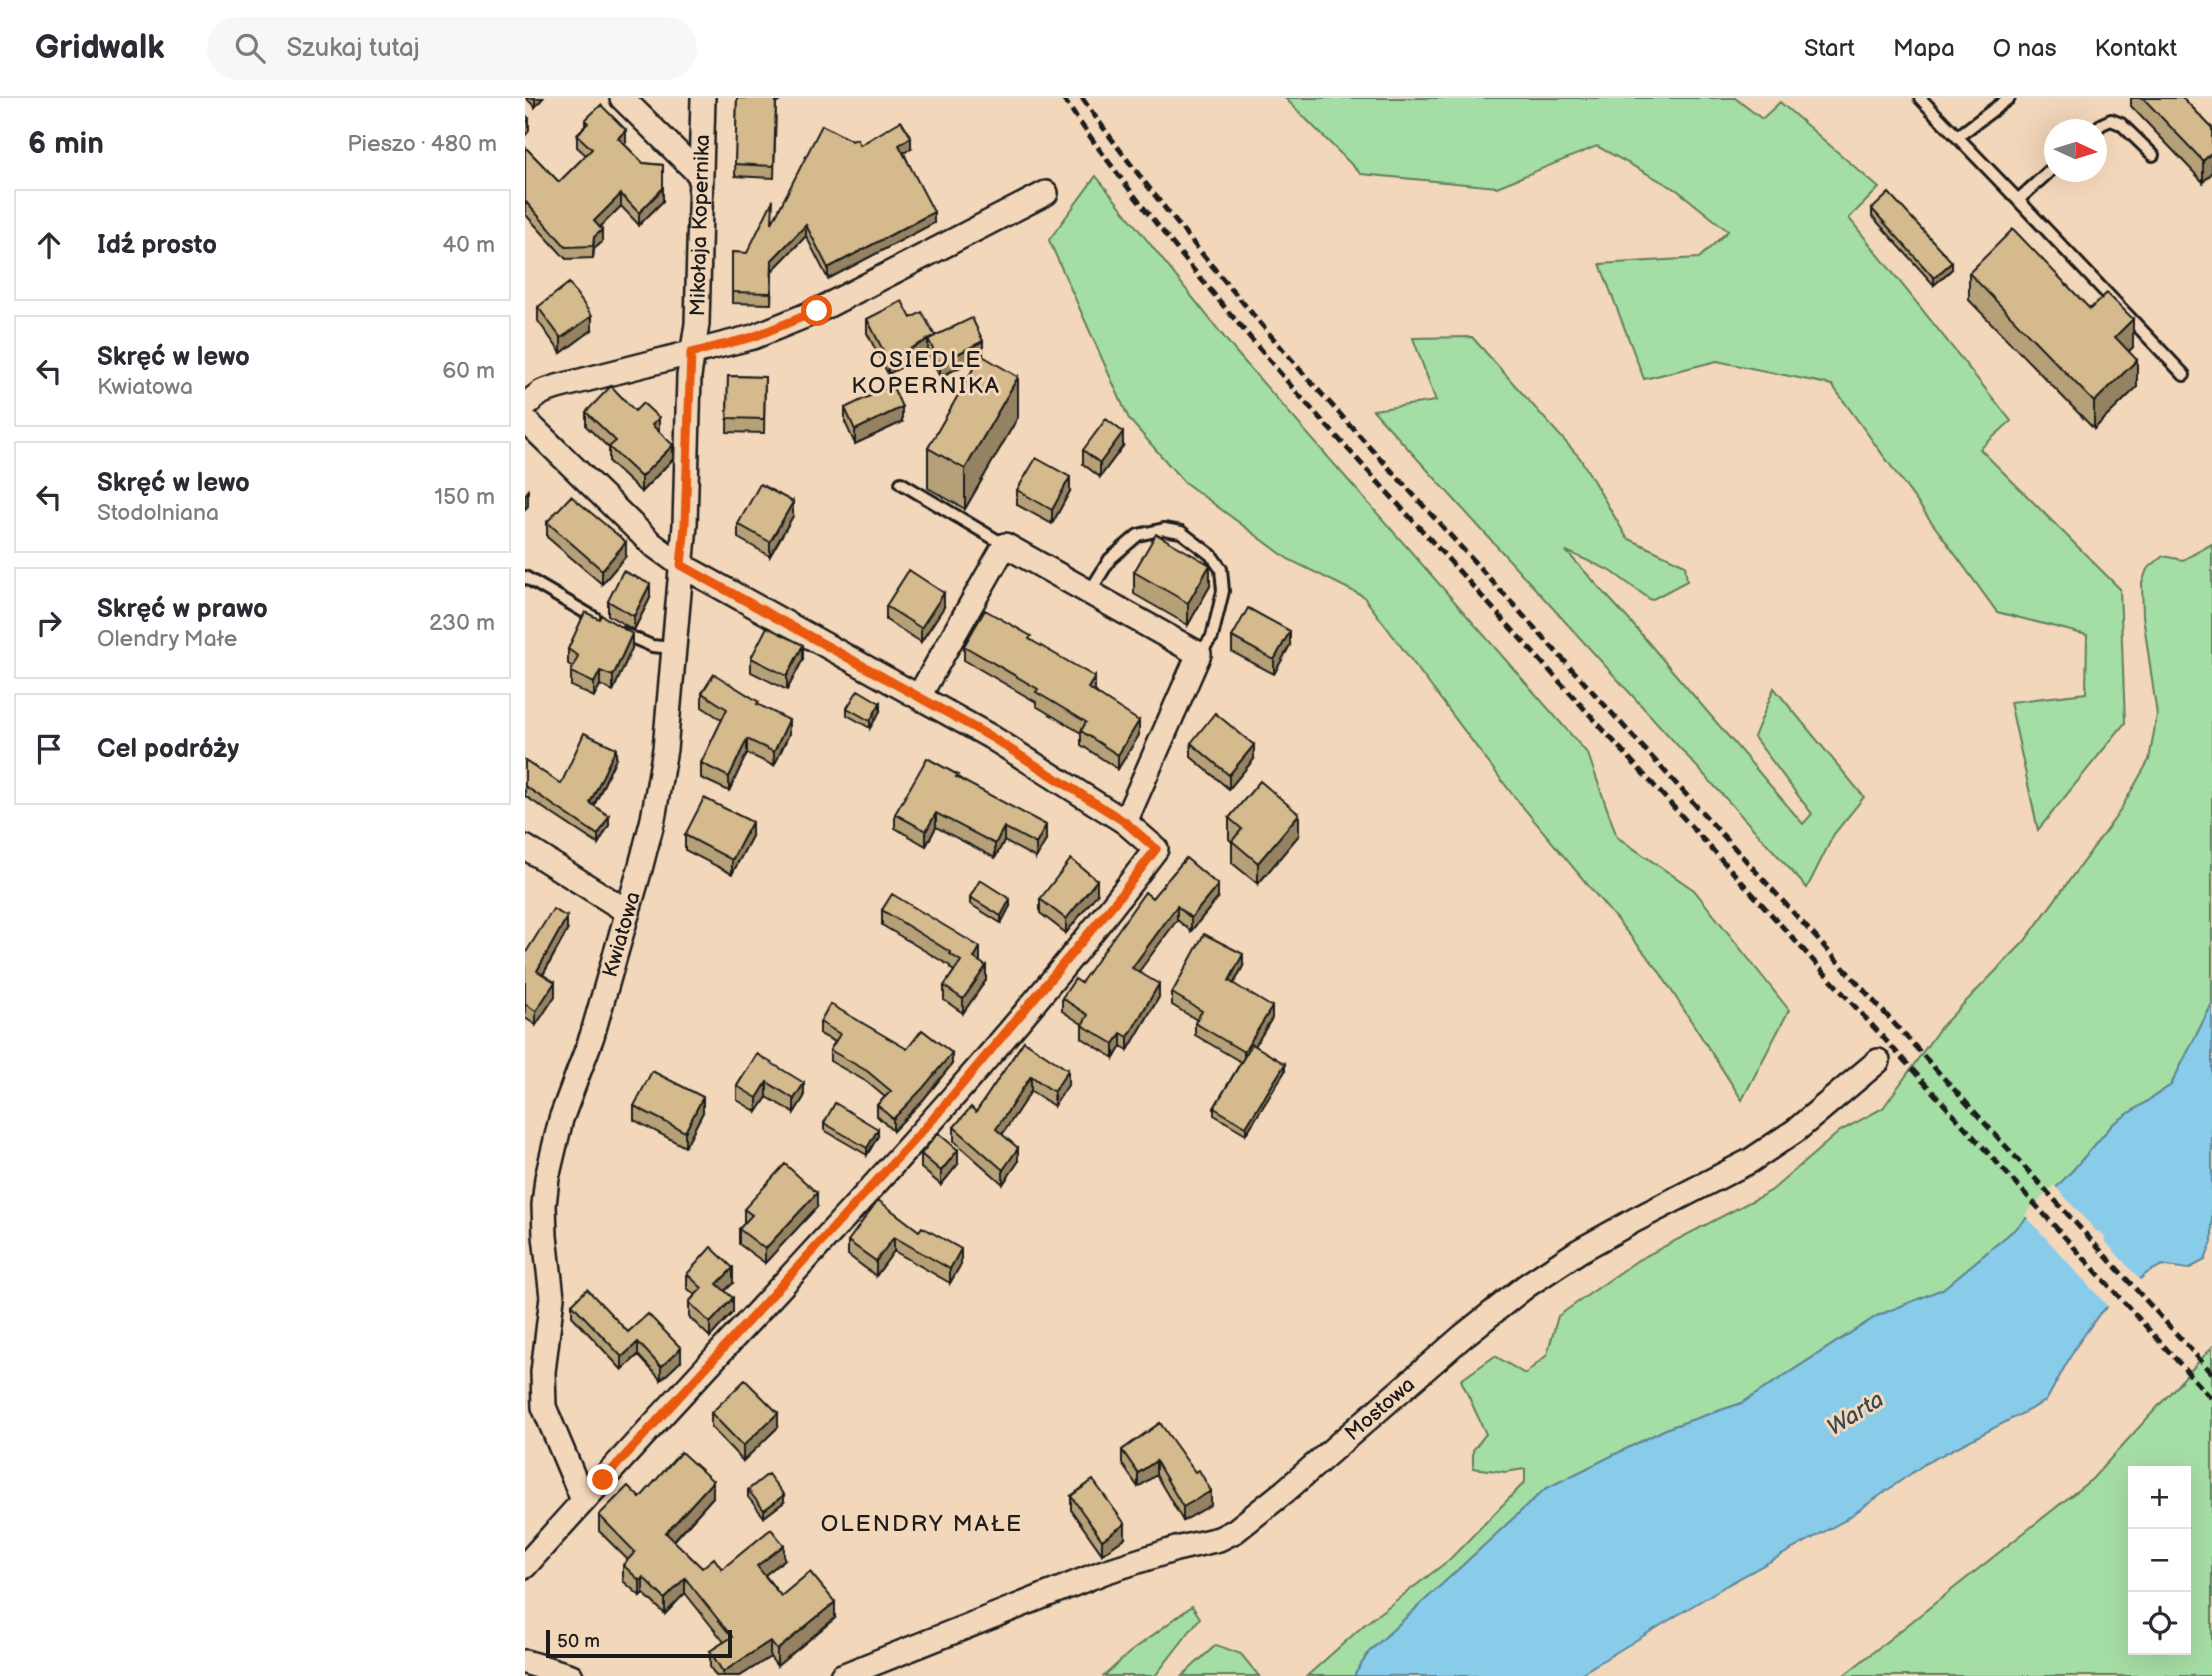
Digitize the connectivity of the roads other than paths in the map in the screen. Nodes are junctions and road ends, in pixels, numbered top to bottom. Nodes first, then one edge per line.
1 (622, 98) edge
2 (703, 98) edge
3 (1920, 98) edge
4 (2009, 98) edge
5 (2107, 122) edge
6 (1957, 137) junction
7 (2153, 155) dead end
8 (700, 175) junction
9 (2044, 176) edge
10 (1046, 193) dead end
11 (2018, 200) junction
12 (691, 353) junction
13 (2184, 375) dead end
14 (525, 405) edge
15 (525, 420) edge
16 (901, 483) dead end
17 (1005, 545) junction
18 (681, 565) junction
19 (525, 578) edge
20 (1089, 593) junction
21 (601, 622) edge
22 (613, 628) edge
23 (673, 648) junction
24 (1199, 654) junction
25 (919, 696) junction
26 (1125, 822) junction
27 (525, 847) edge
28 (628, 912) junction
29 (1878, 1060) dead end
30 (583, 1500) junction
31 (525, 1566) edge
32 (525, 1662) edge
33 (571, 1676) edge
34 (842, 1676) edge

1 - 8 street
2 - 8 street, Mikołaja Kopernika
3 - 6 lane
4 - 6 lane
5 - 7 lane
6 - 11 lane
8 - 12 street, Mikołaja Kopernika
9 - 11 lane
10 - 12 street
11 - 13 lane
12 - 14 street
12 - 18 street, Kwiatowa
15 - 18 street
16 - 17 lane
17 - 20 street
17 - 25 street
18 - 23 street, Kwiatowa
18 - 25 street
19 - 21 lane
20 - 24 street
20 - 24 lane
22 - 23 lane
23 - 28 street, Kwiatowa
24 - 26 street
25 - 26 street
26 - 30 street
27 - 28 street
28 - 30 street, Kwiatowa
29 - 34 street, Mostowa
30 - 31 street
32 - 33 street

